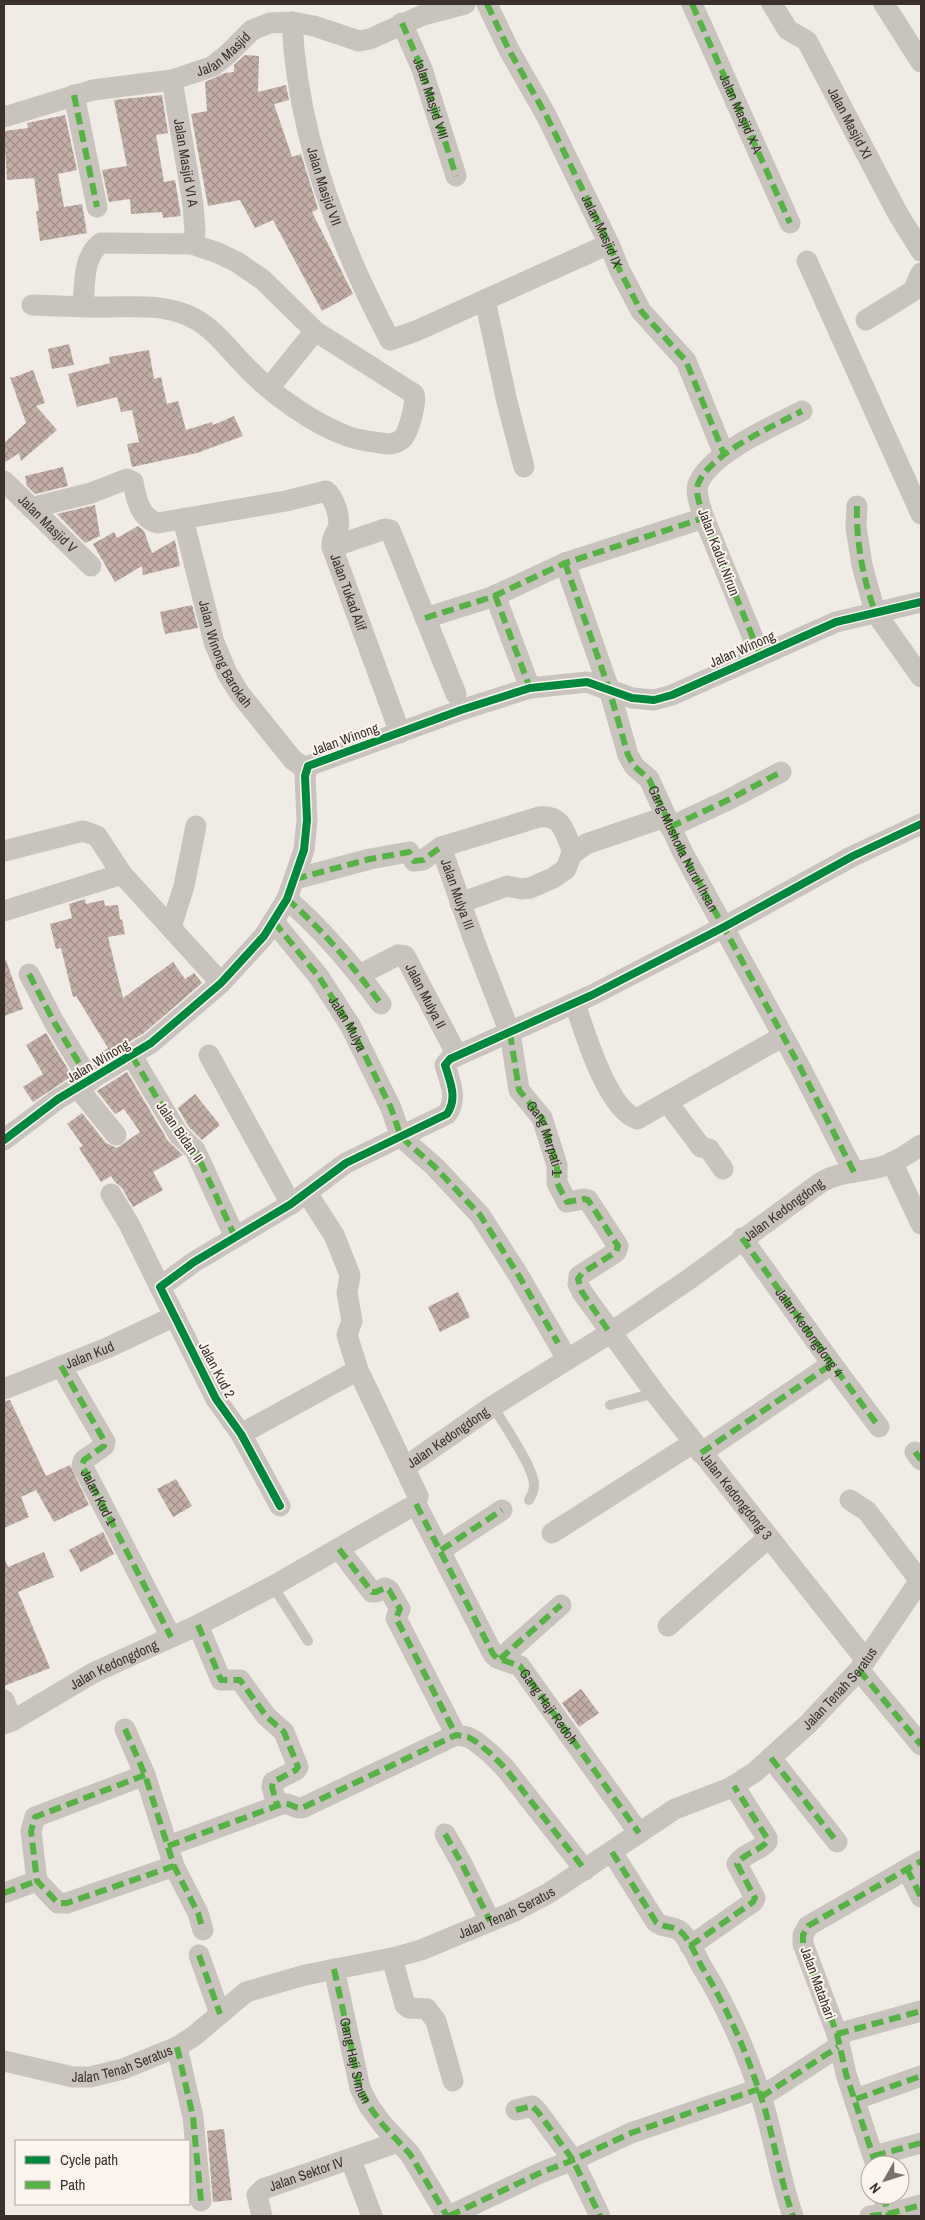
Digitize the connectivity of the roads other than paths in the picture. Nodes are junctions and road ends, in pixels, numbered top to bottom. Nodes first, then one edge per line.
1 (465, 4) edge
2 (487, 4) edge
3 (692, 4) edge
4 (772, 4) edge
5 (884, 4) edge
6 (421, 10) edge
7 (292, 22) junction
8 (402, 23) junction
9 (921, 62) edge
10 (172, 80) junction
11 (74, 95) junction
12 (4, 117) edge
13 (456, 176) dead end
14 (97, 207) dead end
15 (790, 222) dead end
16 (192, 244) junction
17 (609, 244) junction
18 (921, 250) edge
19 (807, 261) dead end
20 (921, 273) edge
21 (486, 300) junction
22 (32, 305) dead end
23 (83, 307) junction
24 (866, 320) dead end
25 (315, 331) junction
26 (269, 388) junction
27 (802, 410) dead end
28 (724, 454) junction
29 (524, 467) dead end
30 (4, 481) edge
31 (857, 506) dead end
32 (32, 508) junction
33 (921, 514) edge
34 (704, 518) junction
35 (183, 519) junction
36 (332, 547) junction
37 (565, 563) junction
38 (91, 566) dead end
39 (495, 595) junction
40 (921, 602) edge
41 (875, 612) junction
42 (425, 618) junction
43 (760, 655) junction
44 (921, 678) edge
45 (530, 688) junction
46 (609, 689) junction
47 (456, 694) dead end
48 (400, 733) junction
49 (306, 769) junction
50 (781, 772) dead end
51 (668, 822) junction
52 (921, 824) edge
53 (196, 826) dead end
54 (441, 847) junction
55 (4, 851) edge
56 (574, 852) junction
57 (122, 874) junction
58 (296, 879) junction
59 (287, 899) junction
60 (460, 903) junction
61 (4, 911) edge
62 (274, 922) junction
63 (171, 927) junction
64 (724, 927) junction
65 (29, 974) dead end
66 (359, 974) junction
67 (221, 983) junction
68 (575, 1003) junction
69 (381, 1004) dead end
70 (510, 1032) junction
71 (782, 1037) junction
72 (209, 1055) dead end
73 (132, 1056) junction
74 (457, 1056) junction
75 (84, 1084) junction
76 (668, 1103) junction
77 (116, 1135) dead end
78 (401, 1137) junction
79 (4, 1140) edge
80 (921, 1145) edge
81 (892, 1162) junction
82 (723, 1170) dead end
83 (854, 1172) junction
84 (111, 1194) dead end
85 (299, 1198) junction
86 (921, 1224) edge
87 (235, 1237) junction
88 (742, 1238) junction
89 (160, 1287) junction
90 (175, 1316) junction
91 (610, 1333) junction
92 (567, 1359) junction
93 (832, 1364) junction
94 (61, 1366) junction
95 (358, 1370) junction
96 (4, 1389) edge
97 (655, 1394) junction
98 (610, 1405) dead end
99 (493, 1406) junction
100 (880, 1427) dead end
101 (241, 1434) junction
102 (697, 1448) junction
103 (405, 1467) junction
104 (529, 1500) dead end
105 (850, 1500) dead end
106 (416, 1504) junction
107 (280, 1506) dead end
108 (502, 1510) dead end
109 (552, 1533) dead end
110 (768, 1538) junction
111 (339, 1549) junction
112 (441, 1550) junction
113 (921, 1580) edge
114 (273, 1586) junction
115 (560, 1606) dead end
116 (198, 1625) junction
117 (668, 1626) dead end
118 (170, 1637) junction
119 (308, 1641) dead end
120 (500, 1659) junction
121 (862, 1664) junction
122 (4, 1700) edge
123 (8, 1722) edge
124 (125, 1729) dead end
125 (456, 1736) junction
126 (920, 1739) edge
127 (771, 1758) junction
128 (145, 1775) junction
129 (734, 1786) junction
130 (278, 1805) junction
131 (639, 1833) junction
132 (444, 1834) dead end
133 (837, 1842) dead end
134 (168, 1846) junction
135 (612, 1852) junction
136 (914, 1865) edge
137 (174, 1866) junction
138 (585, 1870) junction
139 (38, 1881) junction
140 (4, 1893) edge
141 (921, 1897) edge
142 (490, 1921) junction
143 (203, 1930) dead end
144 (690, 1946) junction
145 (199, 1955) dead end
146 (392, 1958) junction
147 (334, 1969) junction
148 (921, 2011) edge
149 (220, 2014) junction
150 (838, 2041) junction
151 (177, 2047) junction
152 (4, 2061) edge
153 (921, 2076) edge
154 (454, 2081) dead end
155 (760, 2093) junction
156 (856, 2099) junction
157 (516, 2110) dead end
158 (398, 2142) junction
159 (921, 2143) edge
160 (873, 2155) edge
161 (890, 2155) edge
162 (351, 2160) junction
163 (573, 2160) junction
164 (202, 2202) dead end
165 (921, 2205) edge
166 (883, 2210) edge
167 (262, 2216) edge
168 (372, 2216) edge
169 (448, 2216) edge
170 (600, 2216) edge
171 (792, 2216) edge

1 - 6 street, Jalan Masjid
2 - 17 street, Jalan Masjid IX
3 - 15 street, Jalan Masjid X A
4 - 18 street, Jalan Masjid XI
5 - 9 street
6 - 8 street, Jalan Masjid
7 - 8 street, Jalan Masjid
7 - 10 street, Jalan Masjid
7 - 21 street, Jalan Masjid VII
8 - 13 street, Jalan Masjid VIII
10 - 11 street, Jalan Masjid
10 - 16 street, Jalan Masjid VI A
11 - 12 street, Jalan Masjid
11 - 14 street
16 - 23 street
16 - 25 street
17 - 21 street
17 - 28 street, Jalan Masjid IX
19 - 33 street
20 - 24 street
21 - 29 street
22 - 23 street
23 - 26 street
25 - 26 street
25 - 26 street
27 - 28 street, Jalan Kadut Nirun
28 - 34 street, Jalan Kadut Nirun
30 - 32 street, Jalan Masjid V
31 - 41 street
32 - 35 street, Jalan Tukad Alif
32 - 38 street, Jalan Masjid V
34 - 37 street
34 - 43 street, Jalan Kadut Nirun
35 - 36 street, Jalan Tukad Alif
35 - 49 street, Jalan Winong Barokah
36 - 42 street
36 - 48 street, Jalan Tukad Alif
37 - 39 street
37 - 46 street, Gang Musholla Nurul Ihsan
39 - 42 street
39 - 45 street
40 - 41 street, Jalan Winong
41 - 43 street, Jalan Winong
41 - 44 street
42 - 47 street
43 - 46 street, Jalan Winong
45 - 46 street, Jalan Winong
45 - 48 street, Jalan Winong
46 - 51 street, Gang Musholla Nurul Ihsan
48 - 49 street, Jalan Winong
49 - 58 street, Jalan Winong
50 - 51 street
51 - 56 street
51 - 64 street, Gang Musholla Nurul Ihsan
52 - 64 street
53 - 63 street
54 - 56 street
54 - 58 street, Jalan Mulya III
54 - 60 street, Jalan Mulya III
55 - 57 street
56 - 60 street
57 - 61 street
57 - 63 street
58 - 59 street, Jalan Winong
59 - 62 street, Jalan Winong
59 - 66 street
60 - 70 street, Jalan Mulya III
62 - 67 street, Jalan Winong
62 - 78 street, Jalan Mulya
63 - 67 street
64 - 68 street
64 - 71 street, Gang Musholla Nurul Ihsan
65 - 75 street
66 - 69 street
66 - 74 street, Jalan Mulya II
67 - 73 street, Jalan Winong
68 - 70 street
68 - 76 street
70 - 74 street
70 - 91 street, Gang Merpati 1
71 - 76 street
71 - 83 street, Gang Musholla Nurul Ihsan
72 - 85 street
73 - 75 street, Jalan Winong
73 - 87 street, Jalan Bidan II
74 - 78 street
75 - 77 street
75 - 79 street, Jalan Winong
76 - 82 street
78 - 85 street
78 - 92 street
80 - 81 street, Jalan Kedongdong
81 - 83 street, Jalan Kedongdong
81 - 86 street
83 - 88 street, Jalan Kedongdong
84 - 89 street, Jalan Kud 2
85 - 87 street
85 - 95 street
87 - 89 street
88 - 91 street, Jalan Kedongdong
88 - 93 street, Jalan Kedongdong 4
89 - 90 street, Jalan Kud 2
90 - 94 street, Jalan Kud
90 - 101 street, Jalan Kud 2
91 - 92 street, Jalan Kedongdong
91 - 97 street, Jalan Kedongdong 3
92 - 99 street, Jalan Kedongdong
93 - 100 street, Jalan Kedongdong 4
93 - 102 street
94 - 96 street, Jalan Kud
94 - 118 street, Jalan Kud 1
95 - 101 street
95 - 103 street
97 - 98 lane
97 - 102 street, Jalan Kedongdong 3
99 - 103 street, Jalan Kedongdong
99 - 104 lane
101 - 107 street, Jalan Kud 2
102 - 109 street
102 - 110 street, Jalan Kedongdong 3
103 - 106 street, Jalan Kedongdong
105 - 113 street
106 - 111 street, Jalan Kedongdong
106 - 112 street, Gang Haji Redoh
108 - 112 street
110 - 117 street
110 - 121 street, Jalan Kedongdong 3
111 - 114 street, Jalan Kedongdong
111 - 125 street
112 - 120 street, Gang Haji Redoh
113 - 121 street, Jalan Tenah Seratus
114 - 116 street, Jalan Kedongdong
114 - 119 lane
115 - 120 street
116 - 118 street, Jalan Kedongdong
116 - 130 street
118 - 123 street, Jalan Kedongdong
120 - 131 street, Gang Haji Redoh
121 - 126 street, Jalan Kedongdong 3
121 - 127 street, Jalan Tenah Seratus
122 - 123 street
124 - 128 street
125 - 130 street
125 - 138 street
127 - 129 street, Jalan Tenah Seratus
127 - 133 street
128 - 134 street
128 - 139 street
129 - 131 street, Jalan Tenah Seratus
129 - 144 street
130 - 134 street
131 - 135 street, Jalan Tenah Seratus
132 - 142 street
134 - 137 street
135 - 138 street, Jalan Tenah Seratus
135 - 144 street
136 - 141 street
136 - 150 street, Jalan Matahari
137 - 139 street
137 - 143 street
138 - 142 street, Jalan Tenah Seratus
139 - 140 street
142 - 146 street, Jalan Tenah Seratus
144 - 155 street
145 - 149 street
146 - 147 street, Jalan Tenah Seratus
146 - 154 street
147 - 149 street, Jalan Tenah Seratus
147 - 158 street, Gang Haji Simun
148 - 150 street
149 - 151 street, Jalan Tenah Seratus
150 - 155 street
150 - 156 street, Jalan Matahari
151 - 152 street, Jalan Tenah Seratus
151 - 164 street
153 - 156 street
155 - 163 street
155 - 171 street
156 - 160 street, Jalan Matahari
157 - 163 street
158 - 162 street
158 - 169 street, Gang Haji Simun
159 - 161 street
162 - 167 street, Jalan Sektor IV
162 - 168 street, Jalan Sektor IV
163 - 169 street
163 - 170 street
165 - 166 street

